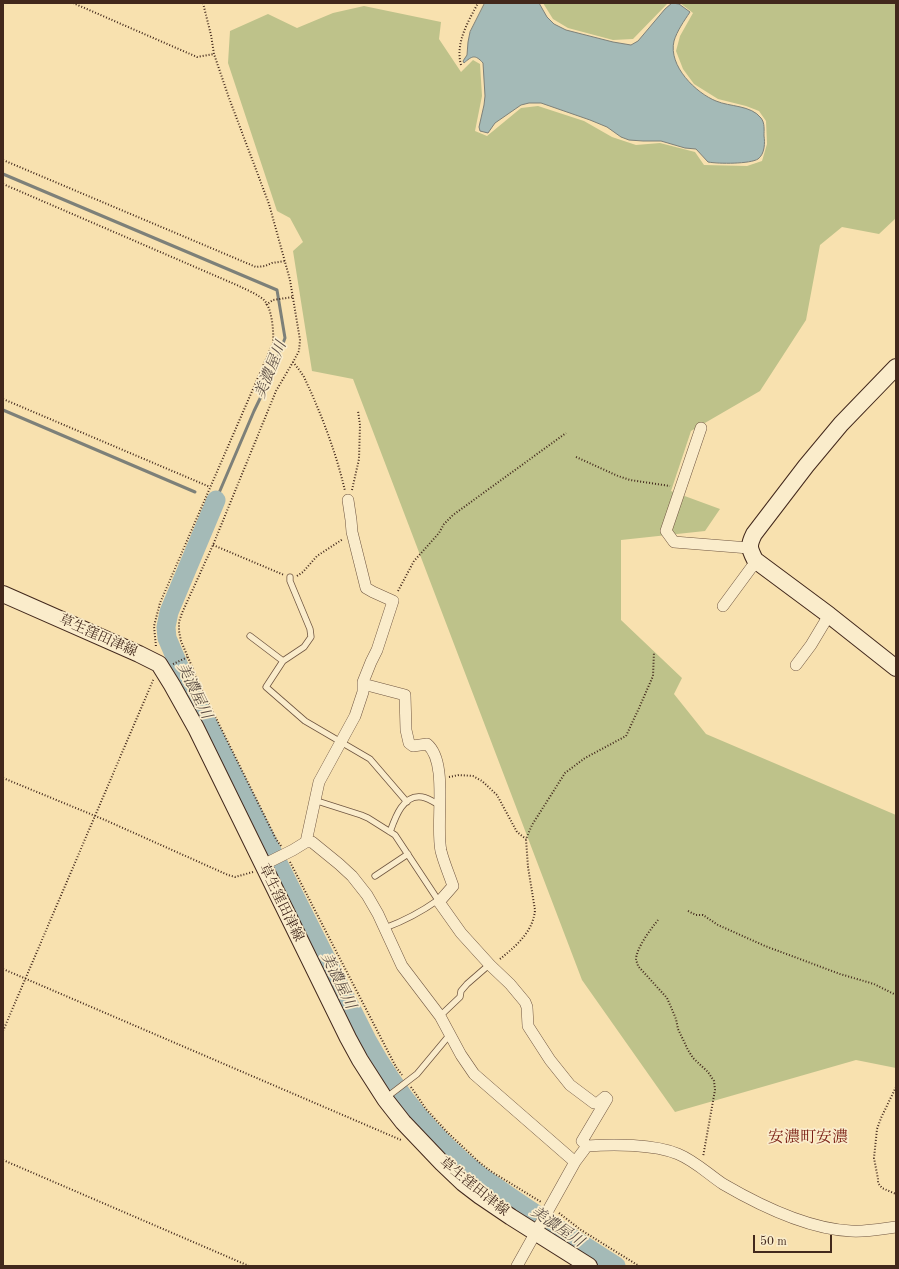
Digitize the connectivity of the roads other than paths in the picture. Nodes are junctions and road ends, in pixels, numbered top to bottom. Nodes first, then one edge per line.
1 (896, 367) edge
2 (701, 428) dead end
3 (348, 500) road end
4 (754, 555) junction
5 (290, 577) road end
6 (3, 594) edge
7 (723, 606) dead end
8 (829, 615) junction
9 (250, 636) dead end
10 (283, 661) junction
11 (796, 665) dead end
12 (896, 668) edge
13 (363, 684) junction
14 (342, 742) junction
15 (314, 800) junction
16 (406, 802) junction
17 (439, 805) junction
18 (390, 832) junction
19 (306, 842) junction
20 (408, 854) junction
21 (263, 866) junction
22 (375, 876) dead end
23 (438, 901) junction
24 (385, 928) junction
25 (492, 967) junction
26 (440, 1016) junction
27 (452, 1037) junction
28 (388, 1097) junction
29 (587, 1146) junction
30 (575, 1162) junction
31 (896, 1227) edge
32 (537, 1230) junction
33 (517, 1266) edge
34 (588, 1266) edge

1 - 4 main road
2 - 4 street
3 - 13 street
4 - 7 street
4 - 8 main road
5 - 10 lane
6 - 21 main road, 草生窪田津線
8 - 11 street
8 - 12 main road
9 - 10 lane
10 - 14 lane
13 - 14 street
13 - 17 street
14 - 15 street
14 - 16 lane
15 - 18 lane
15 - 19 street
16 - 17 lane
16 - 18 lane
17 - 23 street
18 - 20 lane
19 - 21 street
19 - 24 street
20 - 22 lane
20 - 23 lane
21 - 28 main road, 草生窪田津線
23 - 24 lane
23 - 25 street
24 - 26 street
25 - 26 lane
25 - 29 street
26 - 27 street
27 - 28 lane
27 - 30 street
28 - 32 main road, 草生窪田津線
29 - 30 street
29 - 31 street
30 - 32 street
32 - 33 street
32 - 34 main road, 草生窪田津線

